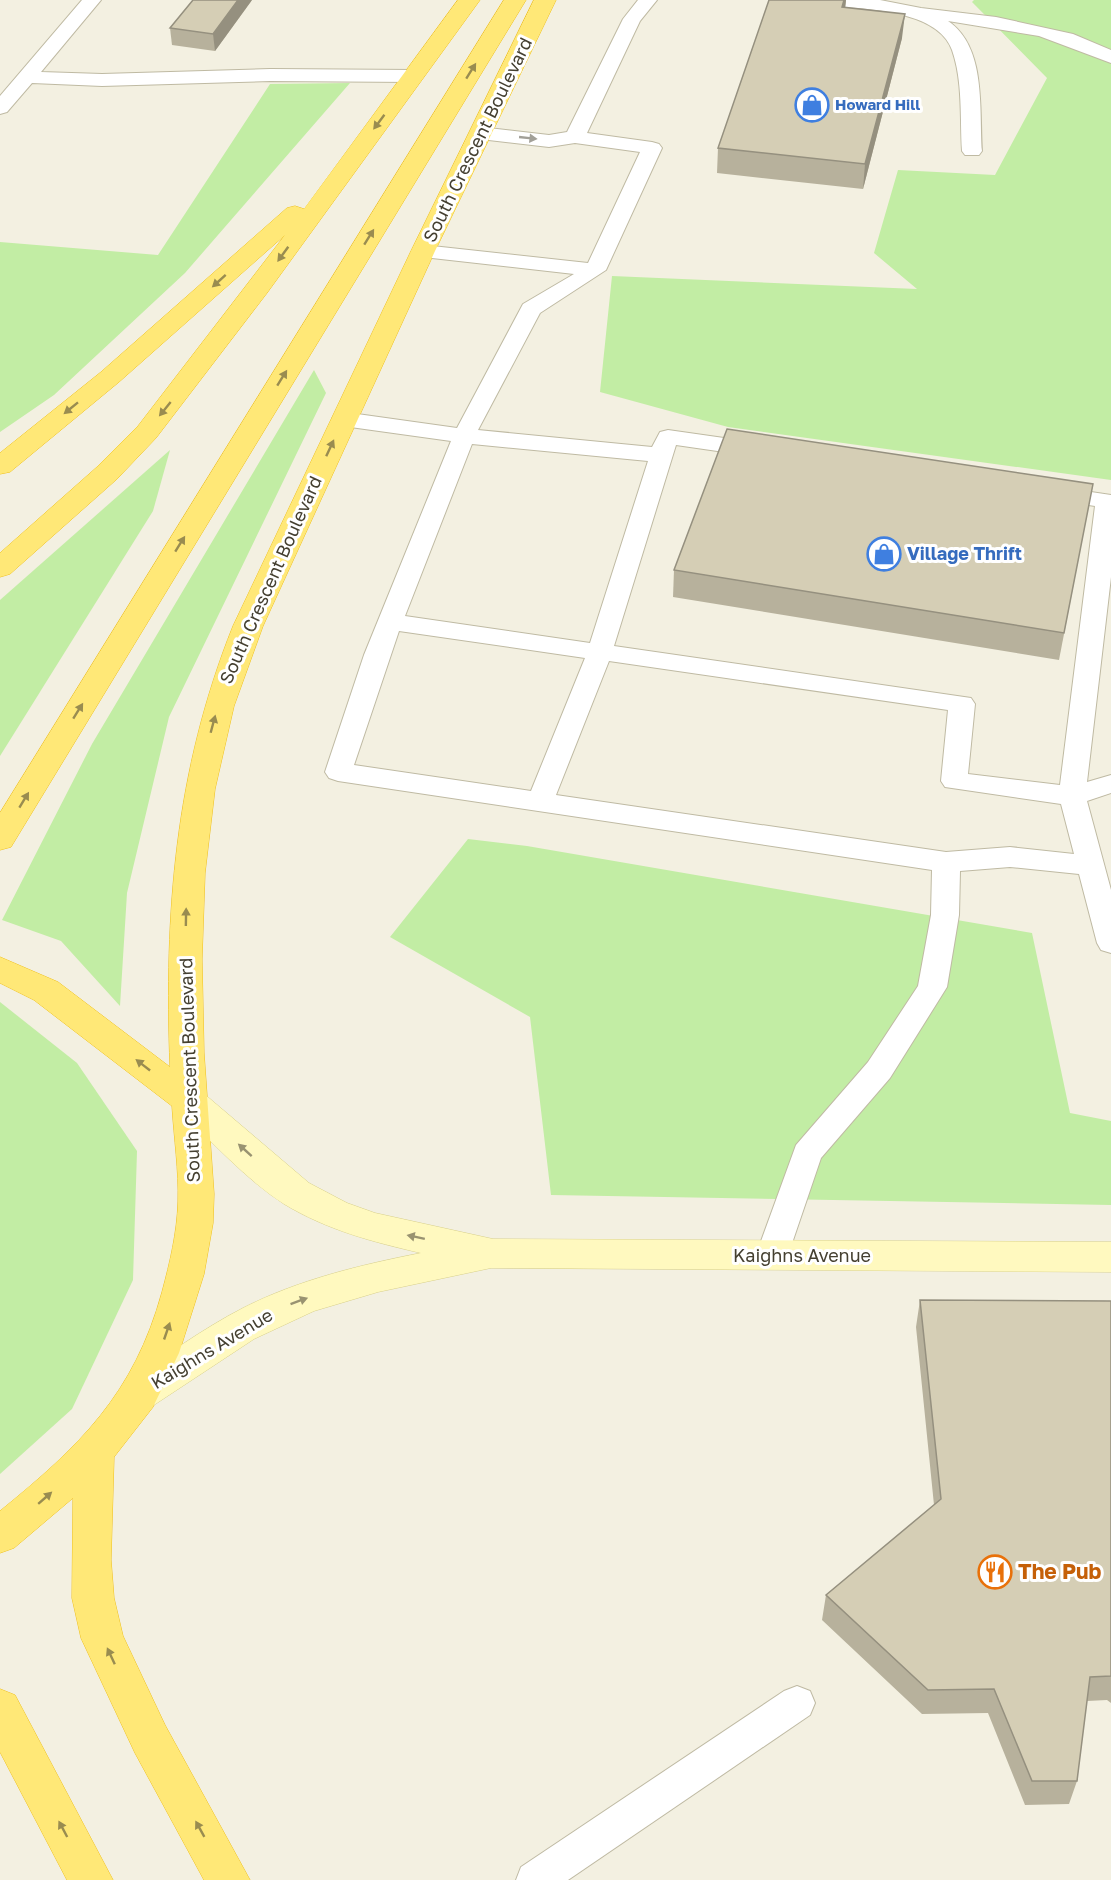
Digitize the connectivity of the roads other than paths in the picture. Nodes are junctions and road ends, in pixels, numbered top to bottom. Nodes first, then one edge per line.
1 (92, 0) edge
2 (469, 0) edge
3 (516, 0) edge
4 (545, 0) edge
5 (560, 0) edge
6 (648, 0) edge
7 (818, 0) edge
8 (922, 6) edge
9 (532, 30) junction
10 (1111, 57) edge
11 (414, 76) junction
12 (27, 77) junction
13 (0, 108) edge
14 (484, 125) junction
15 (575, 137) junction
16 (972, 151) dead end
17 (342, 172) junction
18 (423, 251) junction
19 (595, 270) junction
20 (343, 419) junction
21 (464, 436) junction
22 (784, 454) edge
23 (661, 455) junction
24 (0, 466) edge
25 (1027, 489) edge
26 (26, 544) junction
27 (0, 560) edge
28 (0, 568) edge
29 (390, 622) junction
30 (599, 654) junction
31 (1111, 784) edge
32 (1072, 796) junction
33 (540, 802) junction
34 (0, 839) edge
35 (946, 862) junction
36 (1090, 865) junction
37 (1111, 943) edge
38 (0, 969) edge
39 (190, 1101) junction
40 (493, 1254) junction
41 (772, 1255) junction
42 (1111, 1257) edge
43 (140, 1393) junction
44 (94, 1452) junction
45 (0, 1535) edge
46 (797, 1703) dead end
47 (1, 1711) edge
48 (92, 1880) edge
49 (228, 1880) edge
50 (535, 1880) edge

1 - 12 lane
2 - 11 highway
34 -> 3 highway
4 - 9 highway, South Crescent Boulevard
5 - 9 highway
6 - 15 lane
7 - 8 lane
8 - 10 lane
8 - 16 lane
9 - 14 highway, South Crescent Boulevard
11 - 12 lane
11 -> 17 highway
12 - 13 lane
14 - 15 lane
14 - 18 highway, South Crescent Boulevard
15 - 19 lane
17 -> 24 highway
17 -> 26 highway
18 - 19 lane
18 - 20 highway, South Crescent Boulevard
19 - 21 lane
20 - 21 lane
39 -> 20 highway, South Crescent Boulevard
21 - 23 lane
21 - 29 lane
22 - 23 lane
23 - 30 lane
25 - 32 lane
26 - 27 highway
26 - 28 highway
29 - 30 lane
29 - 33 lane
30 - 32 lane
30 - 33 lane
31 - 32 lane
32 - 36 lane
33 - 35 lane
35 - 36 lane
35 - 41 lane
36 - 37 lane
39 -> 38 highway
40 -> 39 main road, Kaighns Avenue
43 -> 39 highway, South Crescent Boulevard
40 - 41 main road, Kaighns Avenue
43 -> 40 main road, Kaighns Avenue
41 - 42 main road, Kaighns Avenue
43 - 44 highway, South Crescent Boulevard
45 -> 44 highway, South Crescent Boulevard
49 -> 44 highway
46 - 50 lane
48 -> 47 highway

